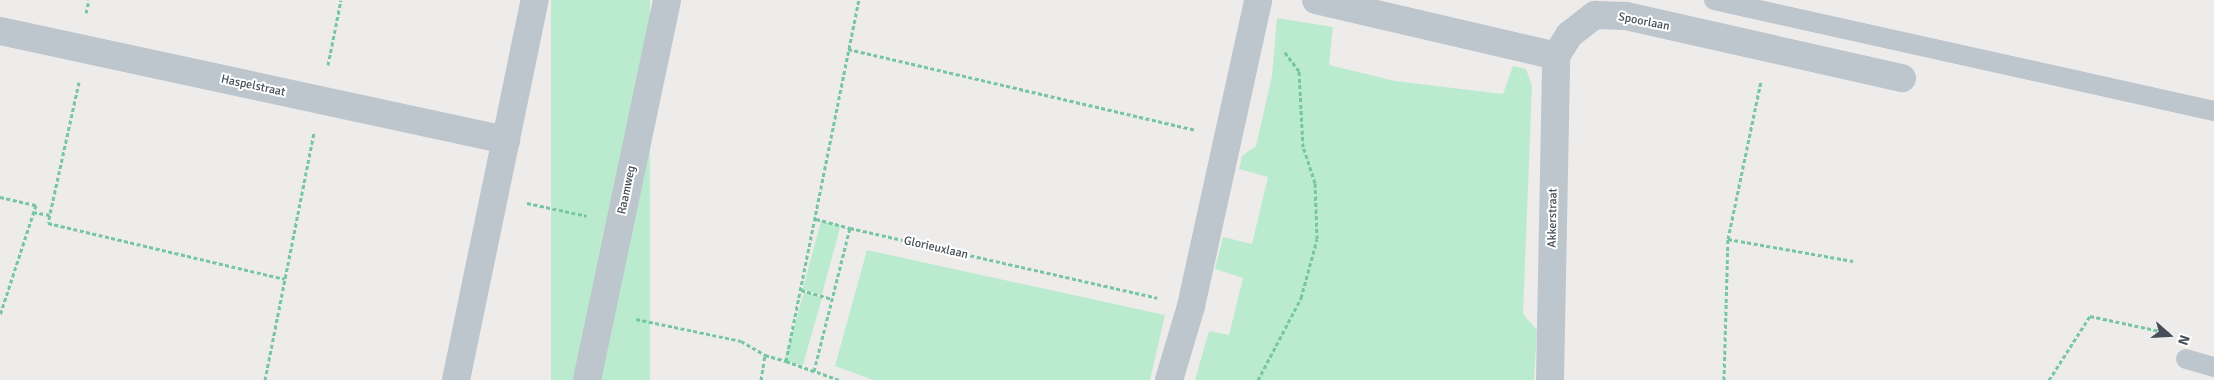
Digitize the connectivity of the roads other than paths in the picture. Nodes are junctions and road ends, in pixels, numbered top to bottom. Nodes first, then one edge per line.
1 (535, 0) edge
2 (666, 0) edge
3 (1316, 0) edge
4 (1714, 0) edge
5 (1257, 7) edge
6 (0, 31) edge
7 (1556, 56) junction
8 (1902, 78) dead end
9 (2214, 111) edge
10 (506, 140) junction
11 (2186, 359) road end
12 (2214, 367) edge
13 (456, 380) edge
14 (587, 380) edge
15 (1169, 380) edge
16 (1550, 380) edge

1 - 10 street
2 - 14 street, Raamweg
3 - 7 street
4 - 9 lane
5 - 15 street
6 - 10 street, Haspelstraat
7 - 8 street, Spoorlaan
7 - 16 street, Akkerstraat
10 - 13 street
11 - 12 lane

